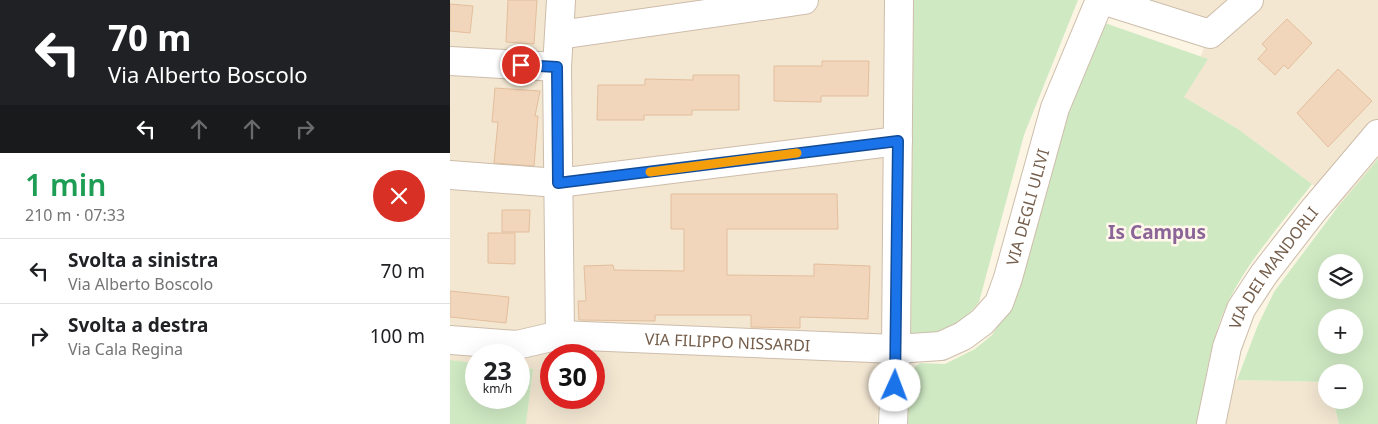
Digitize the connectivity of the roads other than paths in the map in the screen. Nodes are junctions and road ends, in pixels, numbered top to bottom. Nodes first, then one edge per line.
1 (561, 0) edge
2 (804, 0) edge
3 (899, 0) edge
4 (1101, 0) edge
5 (1249, 0) edge
6 (559, 35) junction
7 (450, 61) edge
8 (557, 67) junction
9 (1378, 134) edge
10 (898, 141) junction
11 (450, 175) edge
12 (558, 183) junction
13 (560, 336) junction
14 (450, 340) edge
15 (896, 349) junction
16 (893, 424) edge
17 (1211, 424) edge

1 - 6 street
2 - 6 street
3 - 10 street
4 - 5 street
4 - 15 street, VIA DEGLI ULIVI
6 - 8 street
7 - 8 street
8 - 12 street
9 - 17 street, VIA DEI MANDORLI
10 - 12 street
10 - 15 street
11 - 12 street
12 - 13 street
13 - 14 street, VIA FILIPPO NISSARDI
13 - 15 street, VIA FILIPPO NISSARDI
15 - 16 street

